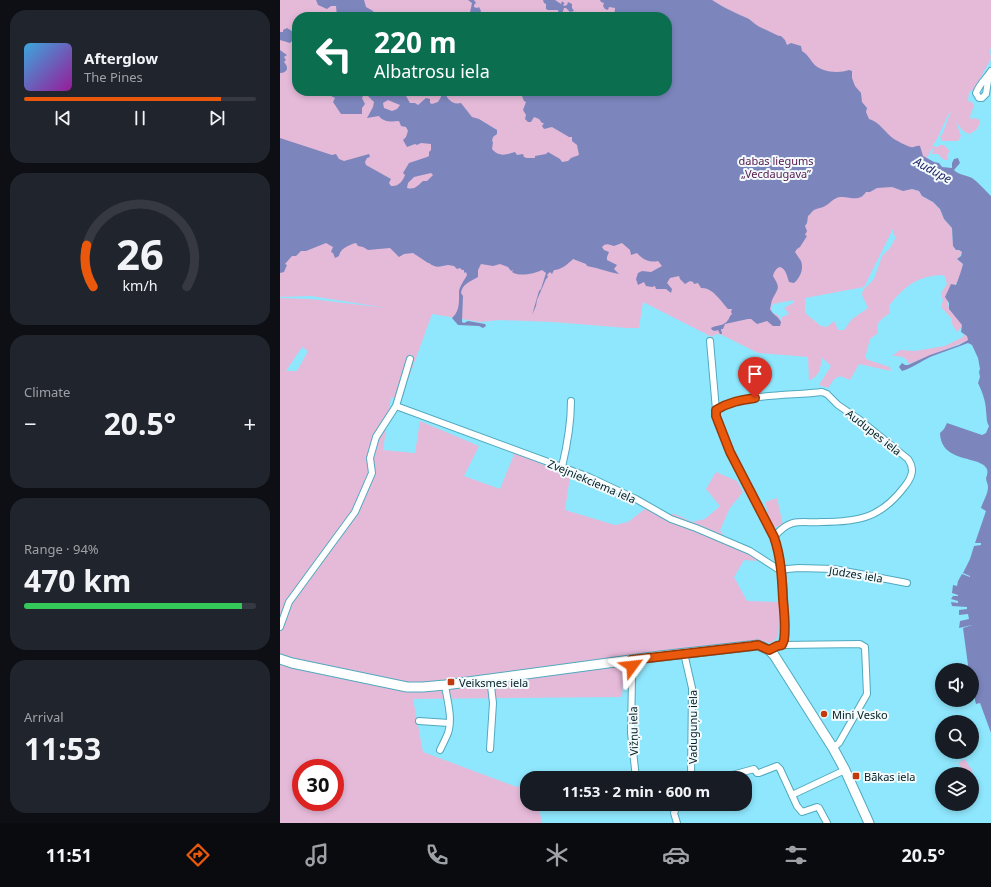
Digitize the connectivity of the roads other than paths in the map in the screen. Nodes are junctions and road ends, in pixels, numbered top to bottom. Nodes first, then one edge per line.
1 (710, 341) dead end
2 (410, 359) dead end
3 (571, 402) dead end
4 (396, 406) junction
5 (716, 410) junction
6 (562, 467) junction
7 (774, 537) junction
8 (781, 571) junction
9 (907, 583) dead end
10 (280, 627) edge
11 (782, 645) junction
12 (769, 650) junction
13 (684, 653) junction
14 (280, 659) edge
15 (631, 660) junction
16 (490, 678) junction
17 (445, 685) junction
18 (419, 721) dead end
19 (449, 723) junction
20 (833, 748) junction
21 (490, 749) dead end
22 (440, 750) dead end
23 (845, 770) junction
24 (635, 771) edge
25 (691, 771) edge
26 (747, 771) edge
27 (792, 795) junction
28 (675, 811) edge
29 (677, 823) edge
30 (827, 823) edge
31 (869, 823) edge

1 - 5 street
2 - 4 street
3 - 6 street
4 - 6 street, Zvejniekciema iela
4 - 10 street
5 - 7 street
5 - 7 street, Audupes iela
6 - 8 street, Zvejniekciema iela
7 - 8 street
8 - 9 street, Jūdzes iela
8 - 11 street
11 - 12 street
11 - 20 street
12 - 13 main road
12 - 20 main road
13 - 15 main road
13 - 25 street, Vaduguņu iela
14 - 17 main road
15 - 16 main road
15 - 24 street, Vižņu iela
16 - 17 main road
16 - 21 street
17 - 19 street
18 - 19 street
19 - 22 street
20 - 23 main road
23 - 27 street
23 - 31 main road
26 - 27 street
27 - 30 street
28 - 29 street

